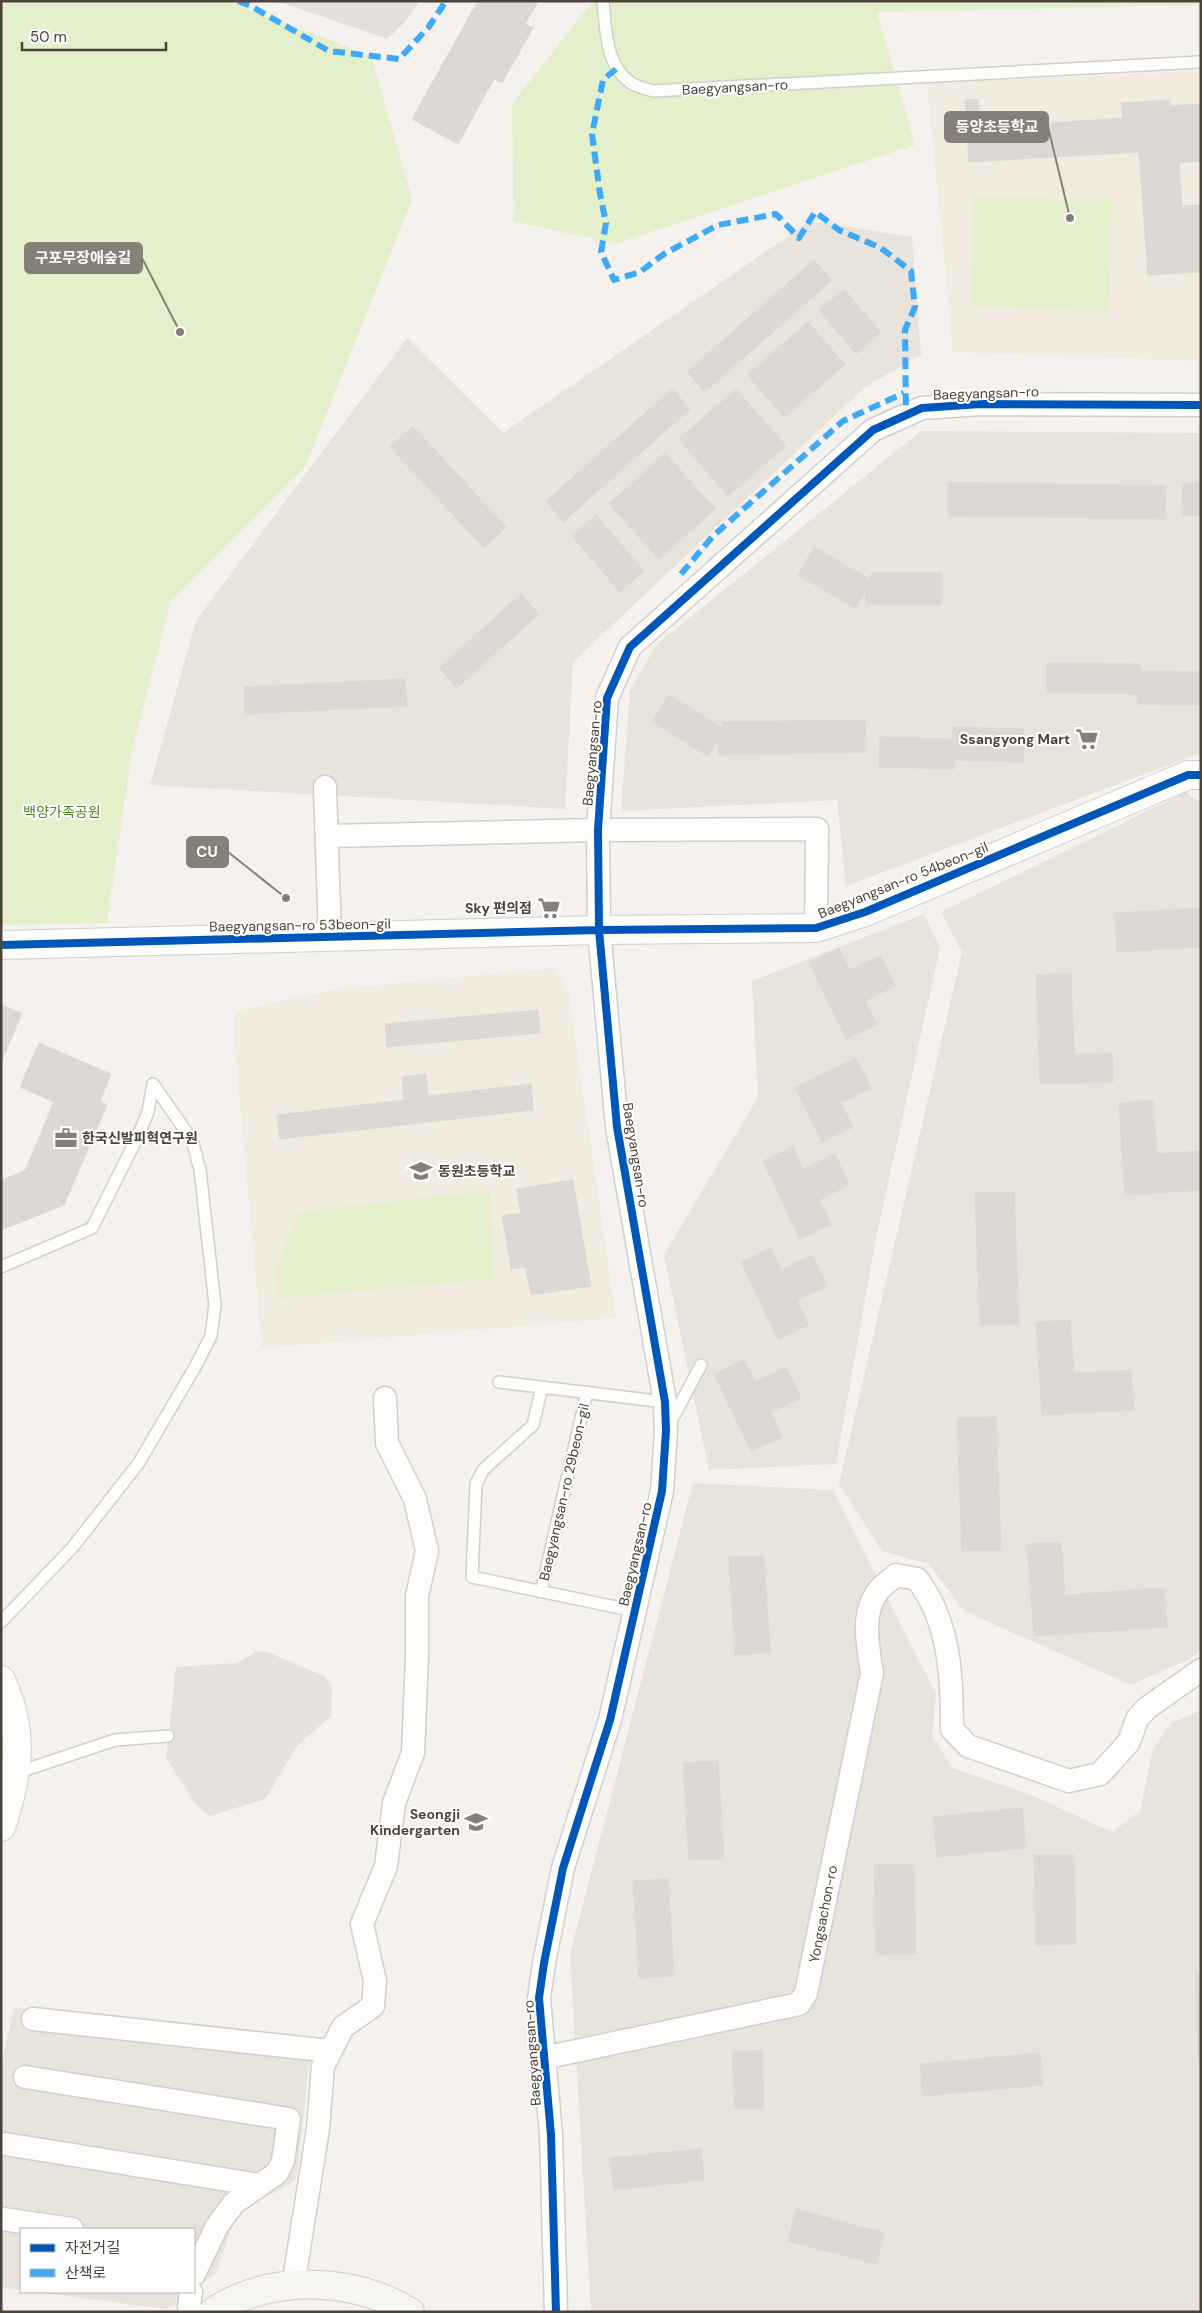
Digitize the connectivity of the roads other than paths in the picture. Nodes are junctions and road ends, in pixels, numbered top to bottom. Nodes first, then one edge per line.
1 (603, 1) edge
2 (1201, 62) edge
3 (1201, 405) edge
4 (1201, 775) edge
5 (325, 787) dead end
6 (598, 830) junction
7 (327, 836) junction
8 (816, 928) junction
9 (599, 930) junction
10 (330, 937) junction
11 (1, 944) edge
12 (1, 1267) edge
13 (701, 1365) dead end
14 (499, 1382) dead end
15 (542, 1387) junction
16 (587, 1392) junction
17 (385, 1398) dead end
18 (665, 1402) junction
19 (666, 1431) junction
20 (541, 1592) junction
21 (636, 1611) junction
22 (1, 1622) edge
23 (1201, 1670) edge
24 (1, 1680) edge
25 (168, 1736) dead end
26 (16, 1773) junction
27 (1, 1828) edge
28 (33, 2019) dead end
29 (331, 2051) junction
30 (543, 2058) junction
31 (25, 2078) dead end
32 (5, 2144) dead end
33 (259, 2185) junction
34 (3, 2219) dead end
35 (65, 2228) edge
36 (199, 2249) edge
37 (195, 2269) edge
38 (293, 2286) junction
39 (191, 2293) edge
40 (192, 2312) edge
41 (213, 2312) edge
42 (410, 2312) edge
43 (556, 2312) edge

1 - 2 lane, Baegyangsan-ro
3 - 6 street, Baegyangsan-ro
4 - 8 street, Baegyangsan-ro 54beon-gil
5 - 7 street
6 - 7 street
6 - 8 street
6 - 9 street, Baegyangsan-ro
7 - 10 street
8 - 9 street, Baegyangsan-ro 54beon-gil
9 - 10 street, Baegyangsan-ro 53beon-gil
9 - 18 street, Baegyangsan-ro
10 - 11 street, Baegyangsan-ro 53beon-gil
12 - 22 lane
13 - 19 lane
14 - 15 lane
15 - 16 lane, Baegyangsan-ro 29beon-gil
15 - 20 lane, Baegyangsan-ro 29beon-gil
16 - 18 lane, Baegyangsan-ro 29beon-gil
16 - 20 lane, Baegyangsan-ro 29beon-gil
17 - 29 street
18 - 19 street, Baegyangsan-ro
19 - 21 street, Baegyangsan-ro
20 - 21 lane, Baegyangsan-ro 29beon-gil
21 - 30 street, Baegyangsan-ro
23 - 30 street, Yongsachon-ro
24 - 26 street
25 - 26 lane
26 - 27 street
28 - 29 street
29 - 38 street
30 - 43 street, Baegyangsan-ro
31 - 33 street
32 - 33 street
33 - 36 street
34 - 35 street
36 - 37 street
38 - 41 main road
38 - 42 main road
39 - 40 street

